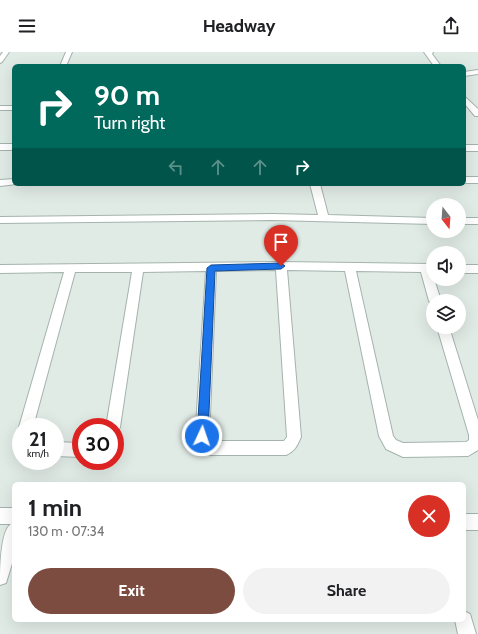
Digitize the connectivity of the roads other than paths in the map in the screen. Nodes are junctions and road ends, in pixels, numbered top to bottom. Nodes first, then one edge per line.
1 (6, 52) edge
2 (69, 52) edge
3 (430, 52) edge
4 (0, 61) edge
5 (64, 64) edge
6 (436, 64) edge
7 (478, 72) edge
8 (466, 74) edge
9 (466, 101) edge
10 (478, 102) edge
11 (0, 108) edge
12 (12, 108) edge
13 (478, 114) edge
14 (0, 147) edge
15 (12, 147) edge
16 (466, 148) edge
17 (478, 148) edge
18 (466, 180) edge
19 (478, 180) edge
20 (12, 182) edge
21 (0, 183) edge
22 (316, 186) edge
23 (324, 218) junction
24 (0, 220) edge
25 (426, 221) edge
26 (466, 221) edge
27 (478, 221) edge
28 (281, 266) junction
29 (138, 267) junction
30 (350, 267) junction
31 (71, 268) junction
32 (211, 268) junction
33 (426, 268) edge
34 (0, 269) edge
35 (466, 269) edge
36 (478, 269) edge
37 (445, 334) edge
38 (29, 418) edge
39 (114, 418) edge
40 (0, 516) edge
41 (12, 516) edge
42 (466, 522) edge
43 (478, 522) edge
44 (12, 537) edge
45 (0, 577) edge
46 (464, 622) edge
47 (466, 634) edge

1 - 4 street
2 - 5 street
3 - 6 street
7 - 8 street
9 - 10 street
9 - 13 street
11 - 12 street
14 - 15 street
16 - 17 street
18 - 19 street
20 - 21 street
22 - 23 street
23 - 24 street
23 - 25 street
26 - 27 street
28 - 30 street
28 - 32 street
28 - 32 street
29 - 31 street
29 - 32 street
29 - 39 street
30 - 33 street
30 - 37 street
31 - 34 street
31 - 38 street
35 - 36 street
40 - 41 street
42 - 43 street
44 - 45 street
46 - 47 street

